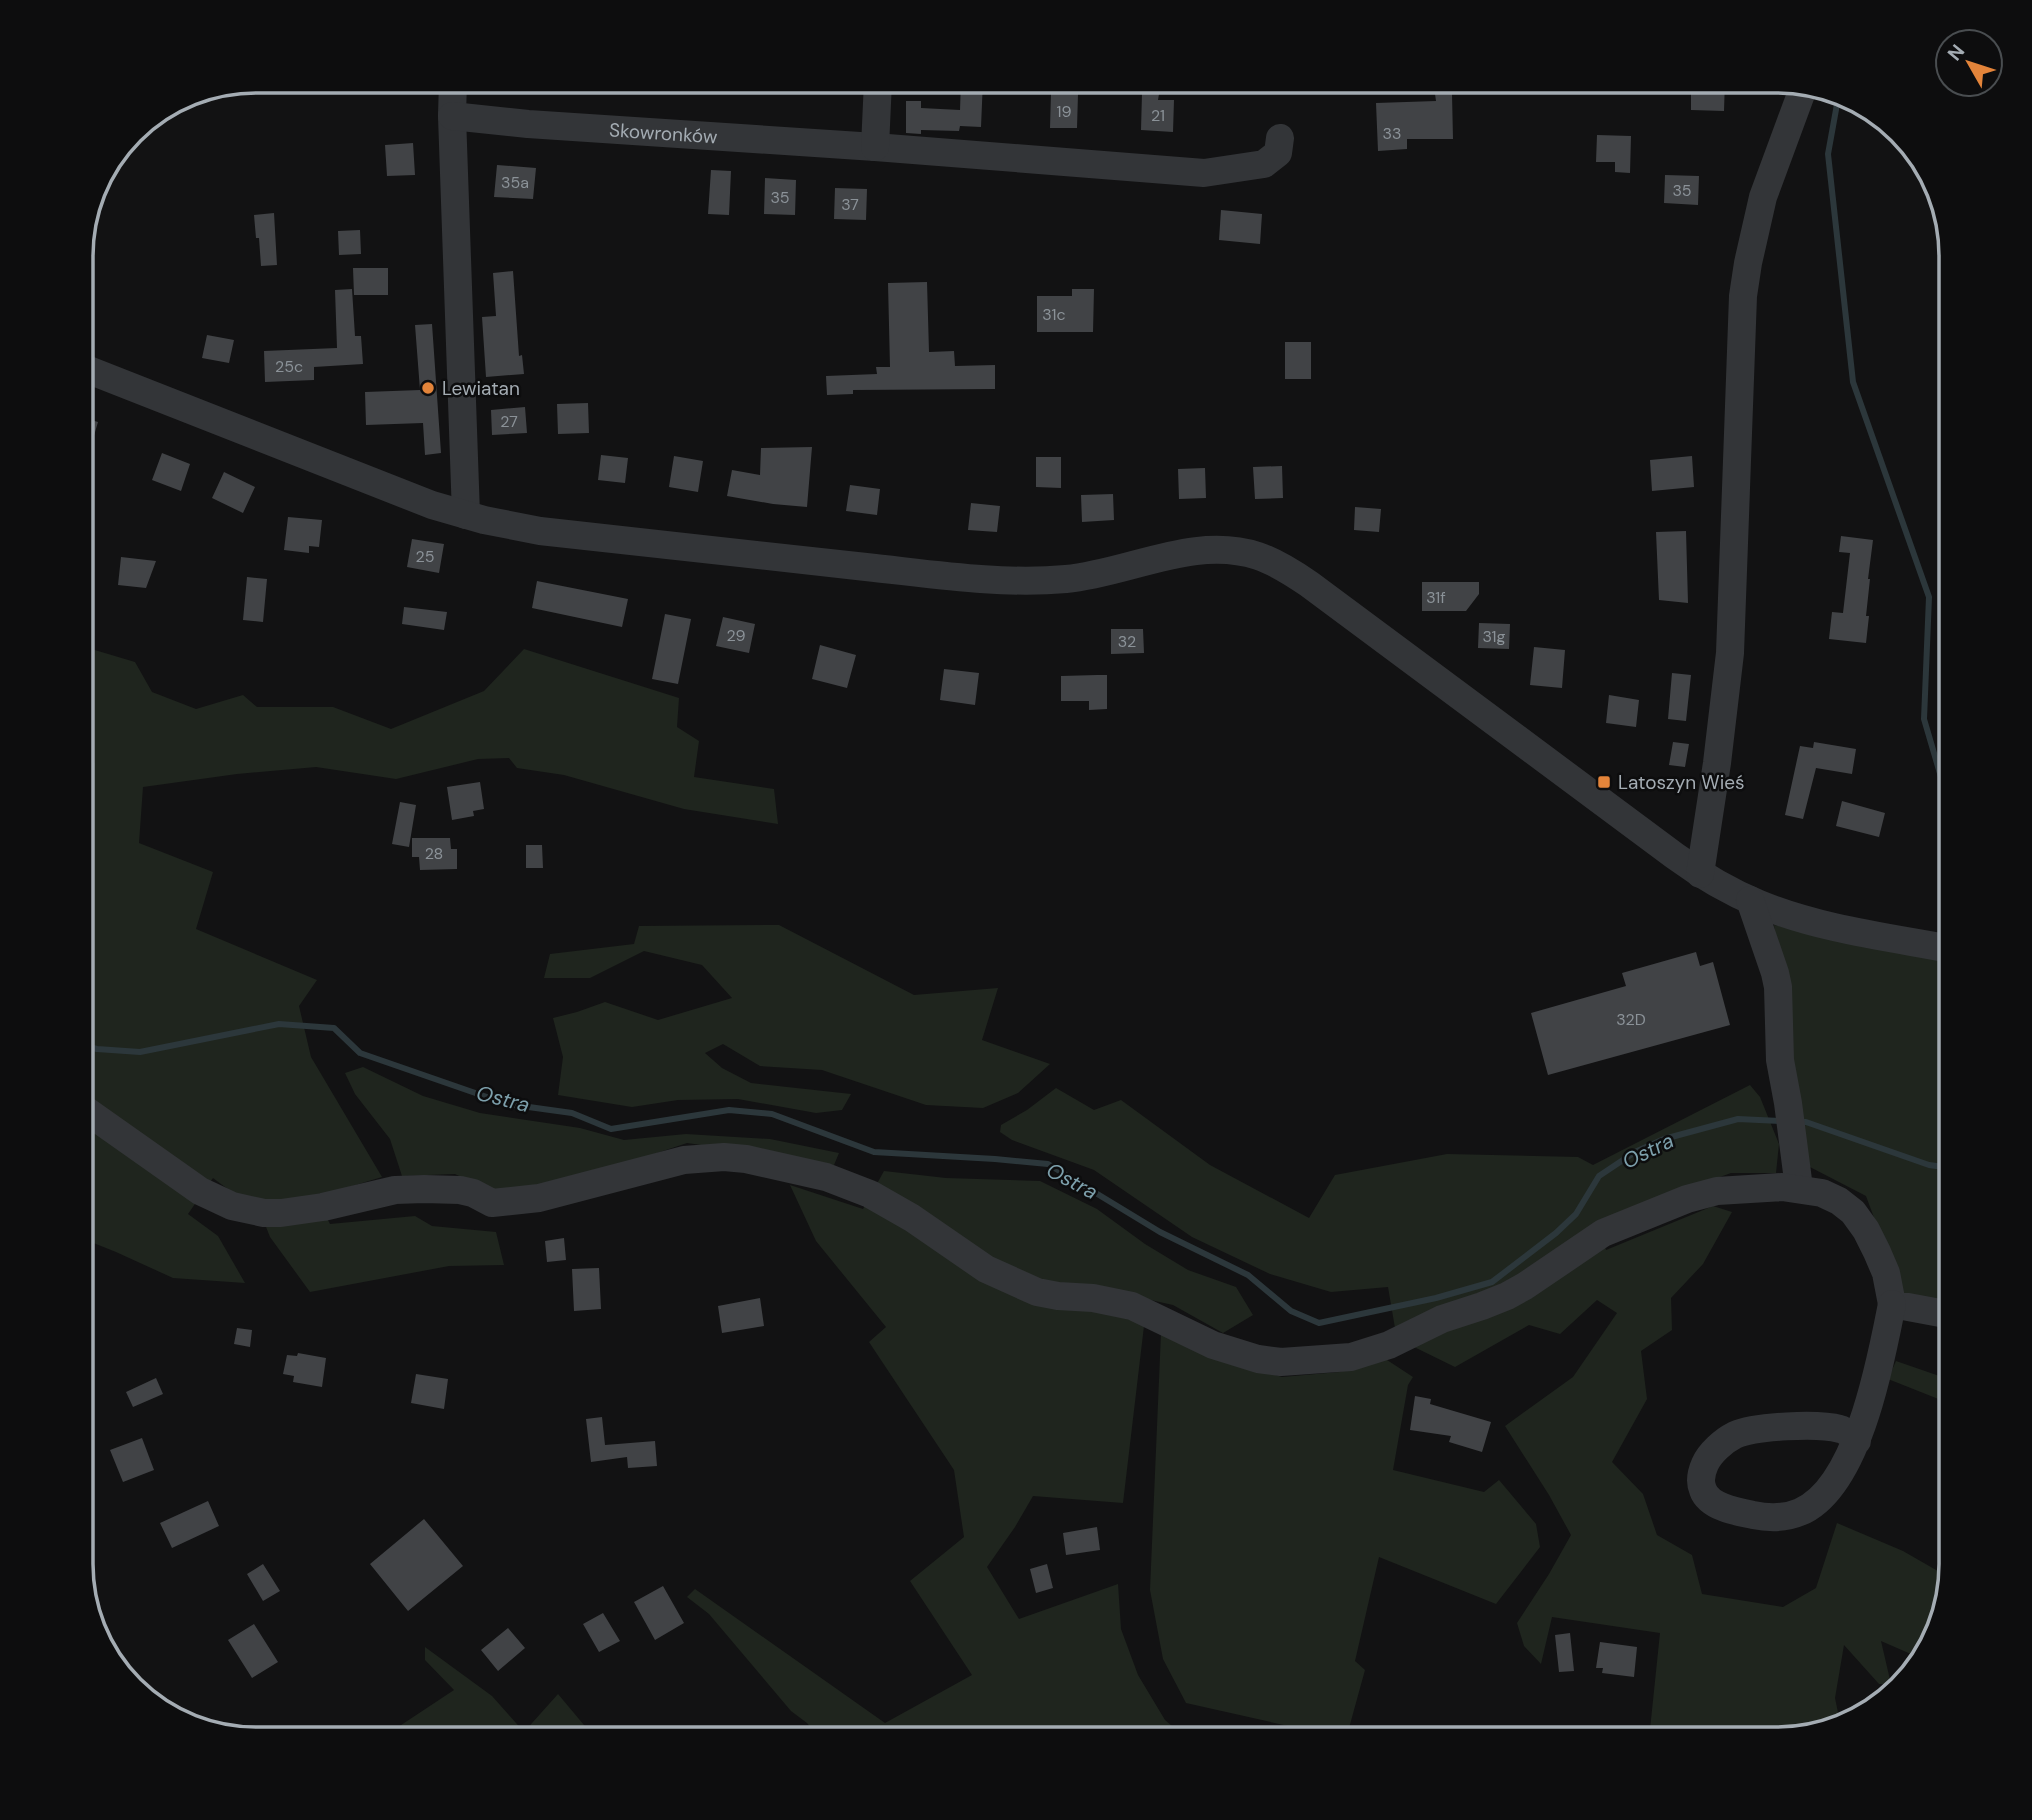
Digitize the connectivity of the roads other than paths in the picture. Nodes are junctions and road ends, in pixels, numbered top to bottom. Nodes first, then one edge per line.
1 (453, 93) edge
2 (877, 93) edge
3 (1801, 95) edge
4 (452, 116) junction
5 (1280, 138) dead end
6 (875, 147) junction
7 (93, 372) edge
8 (466, 515) junction
9 (1700, 874) junction
10 (1750, 900) junction
11 (1939, 947) edge
12 (93, 1115) edge
13 (1799, 1188) junction
14 (1892, 1304) junction
15 (1939, 1313) edge
16 (1857, 1441) junction

1 - 4 street
2 - 6 street
3 - 9 street
4 - 6 street, Skowronków
4 - 8 street
5 - 6 street, Skowronków
7 - 8 street
8 - 9 street
9 - 10 street
10 - 11 street
10 - 13 street
12 - 13 street
13 - 14 street
14 - 15 street
14 - 16 street
16 - 16 street

